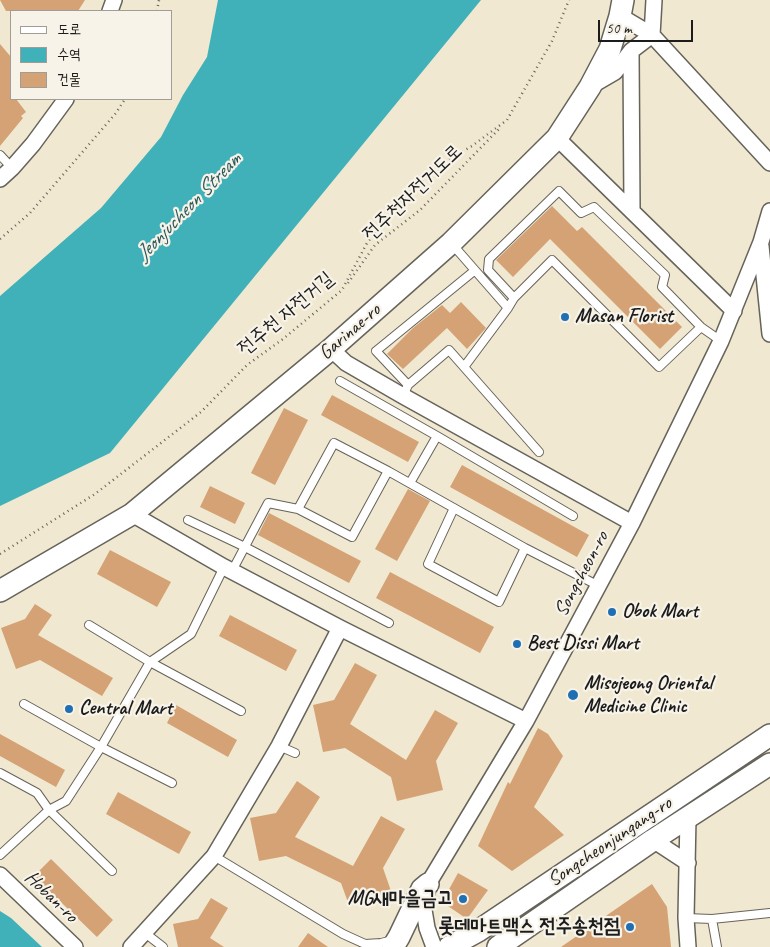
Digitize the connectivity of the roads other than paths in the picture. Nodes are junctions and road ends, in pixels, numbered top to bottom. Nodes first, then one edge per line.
1 (654, 0) edge
2 (622, 8) edge
3 (652, 35) junction
4 (631, 51) junction
5 (590, 87) junction
6 (65, 100) edge
7 (557, 138) junction
8 (0, 155) edge
9 (770, 163) edge
10 (12, 168) junction
11 (0, 179) edge
12 (632, 210) junction
13 (770, 211) edge
14 (451, 242) junction
15 (761, 242) junction
16 (474, 271) junction
17 (514, 298) junction
18 (508, 308) junction
19 (734, 311) junction
20 (701, 327) junction
21 (770, 334) edge
22 (721, 341) junction
23 (331, 349) junction
24 (464, 367) junction
25 (340, 381) dead end
26 (405, 390) junction
27 (436, 436) junction
28 (539, 452) dead end
29 (388, 471) junction
30 (410, 483) junction
31 (454, 508) junction
32 (298, 509) junction
33 (132, 514) junction
34 (573, 516) dead end
35 (188, 520) dead end
36 (632, 523) junction
37 (245, 547) junction
38 (526, 548) junction
39 (228, 569) junction
40 (598, 586) junction
41 (0, 591) edge
42 (389, 623) dead end
43 (89, 625) dead end
44 (340, 628) junction
45 (150, 662) junction
46 (24, 704) dead end
47 (241, 712) dead end
48 (526, 720) junction
49 (770, 736) edge
50 (278, 746) junction
51 (101, 747) junction
52 (295, 753) dead end
53 (770, 764) edge
54 (0, 773) edge
55 (172, 782) dead end
56 (49, 810) junction
57 (688, 817) junction
58 (653, 840) junction
59 (0, 855) edge
60 (214, 856) junction
61 (688, 863) junction
62 (112, 871) dead end
63 (0, 875) edge
64 (428, 884) junction
65 (770, 914) edge
66 (686, 918) junction
67 (712, 919) junction
68 (145, 933) junction
69 (396, 942) edge
70 (75, 947) edge
71 (131, 947) edge
72 (164, 947) edge
73 (434, 947) edge
74 (449, 947) edge
75 (498, 947) edge
76 (688, 947) edge
77 (717, 947) edge

1 - 3 street
2 - 3 street
2 - 5 street, Garinae-ro
3 - 4 street
3 - 9 street
4 - 5 street
4 - 12 street
5 - 7 street, Garinae-ro
6 - 10 street
7 - 12 street
7 - 14 street, Garinae-ro
8 - 10 lane
10 - 11 street
12 - 19 street
13 - 15 street, Songcheon-ro
14 - 16 lane
14 - 23 street, Garinae-ro
15 - 19 street, Songcheon-ro
15 - 21 street
16 - 18 lane
16 - 26 lane
17 - 18 lane
17 - 20 lane
17 - 20 lane
18 - 24 lane
19 - 22 street, Songcheon-ro
20 - 22 lane
22 - 36 street, Songcheon-ro
23 - 26 street
23 - 33 street, Garinae-ro
24 - 26 lane
24 - 28 lane
25 - 27 lane
26 - 36 street
27 - 30 lane
27 - 34 lane
29 - 30 lane
29 - 32 lane
29 - 32 lane
30 - 31 lane
31 - 38 lane
31 - 38 lane
32 - 37 lane
33 - 39 street
33 - 41 street, Garinae-ro
35 - 37 lane
36 - 40 street, Songcheon-ro
37 - 39 lane
37 - 42 lane
38 - 40 lane
39 - 44 street
39 - 45 lane
40 - 48 street, Songcheon-ro
43 - 45 lane
44 - 48 street
44 - 50 street
45 - 47 lane
45 - 51 lane
46 - 51 lane
48 - 64 street, Songcheon-ro
49 - 74 street, Songcheonjungang-ro
50 - 52 lane
50 - 60 street
51 - 55 lane
51 - 56 lane
53 - 57 street, Songcheonjungang-ro
54 - 56 lane
56 - 59 lane
56 - 62 lane
57 - 58 street, Songcheonjungang-ro
57 - 61 street
58 - 61 street
58 - 75 street, Songcheonjungang-ro
60 - 68 street
60 - 69 lane
61 - 66 street
63 - 70 street, Hoban-ro
64 - 69 street
64 - 73 street, Songcheon-ro
65 - 67 lane
66 - 67 lane
66 - 76 street
67 - 77 lane
68 - 71 street
68 - 72 lane

